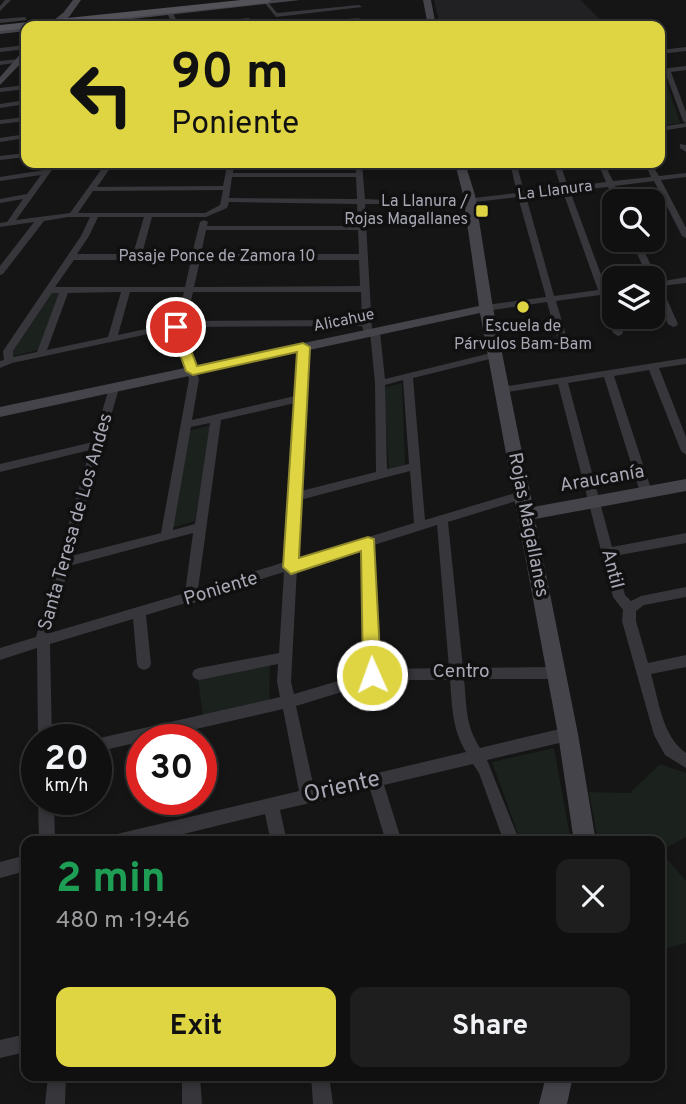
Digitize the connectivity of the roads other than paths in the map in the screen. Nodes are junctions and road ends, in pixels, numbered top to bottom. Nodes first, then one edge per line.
1 (8, 0) edge
2 (78, 0) edge
3 (296, 0) edge
4 (354, 0) edge
5 (427, 0) edge
6 (266, 2) edge
7 (238, 3) edge
8 (359, 8) junction
9 (0, 9) edge
10 (170, 13) junction
11 (66, 15) junction
12 (249, 20) joint
13 (36, 21) edge
14 (58, 21) edge
15 (89, 21) edge
16 (115, 21) edge
17 (174, 21) edge
18 (239, 21) edge
19 (359, 21) edge
20 (431, 21) edge
21 (0, 22) edge
22 (21, 24) edge
23 (0, 30) edge
24 (686, 47) edge
25 (21, 48) edge
26 (665, 49) edge
27 (0, 50) edge
28 (21, 59) edge
29 (19, 61) junction
30 (0, 63) edge
31 (686, 68) edge
32 (665, 71) edge
33 (665, 76) edge
34 (2, 78) edge
35 (21, 88) edge
36 (0, 90) edge
37 (21, 104) edge
38 (0, 106) edge
39 (21, 120) edge
40 (0, 122) edge
41 (686, 123) edge
42 (665, 127) edge
43 (21, 137) edge
44 (0, 140) edge
45 (21, 156) edge
46 (0, 158) edge
47 (49, 168) edge
48 (106, 168) edge
49 (230, 168) edge
50 (359, 168) edge
51 (514, 168) edge
52 (558, 168) edge
53 (603, 168) edge
54 (650, 168) edge
55 (461, 169) edge
56 (46, 172) junction
57 (229, 175) junction
58 (360, 175) junction
59 (686, 175) edge
60 (0, 179) edge
61 (656, 179) junction
62 (610, 184) junction
63 (227, 188) junction
64 (91, 189) junction
65 (566, 189) junction
66 (612, 189) edge
67 (522, 195) junction
68 (29, 196) junction
69 (225, 200) junction
70 (361, 200) junction
71 (0, 201) edge
72 (386, 202) dead end
73 (468, 203) junction
74 (72, 215) junction
75 (95, 215) junction
76 (149, 215) junction
77 (206, 215) junction
78 (41, 219) junction
79 (10, 223) junction
80 (0, 225) edge
81 (203, 228) junction
82 (362, 228) junction
83 (686, 236) edge
84 (17, 250) junction
85 (0, 253) edge
86 (71, 257) junction
87 (137, 257) junction
88 (197, 257) junction
89 (364, 257) junction
90 (0, 272) edge
91 (686, 280) edge
92 (665, 281) edge
93 (365, 289) junction
94 (602, 289) edge
95 (48, 290) junction
96 (64, 290) junction
97 (126, 290) junction
98 (190, 290) junction
99 (602, 292) edge
100 (551, 299) junction
101 (665, 307) edge
102 (486, 308) junction
103 (673, 324) dead end
104 (179, 325) junction
105 (617, 329) edge
106 (369, 330) junction
107 (618, 333) dead end
108 (112, 340) junction
109 (562, 342) dead end
110 (303, 347) junction
111 (41, 354) junction
112 (495, 355) junction
113 (686, 361) edge
114 (4, 363) edge
115 (653, 367) junction
116 (193, 371) junction
117 (608, 374) junction
118 (408, 377) junction
119 (562, 381) junction
120 (380, 383) junction
121 (114, 388) junction
122 (502, 390) junction
123 (300, 398) junction
124 (0, 412) edge
125 (216, 418) junction
126 (185, 425) junction
127 (97, 445) junction
128 (686, 451) edge
129 (415, 466) junction
130 (1, 471) edge
131 (382, 475) junction
132 (686, 485) edge
133 (646, 492) junction
134 (295, 497) junction
135 (594, 502) junction
136 (524, 505) junction
137 (442, 520) junction
138 (200, 527) junction
139 (420, 527) junction
140 (166, 536) junction
141 (686, 538) edge
142 (368, 543) junction
143 (607, 553) junction
144 (63, 563) junction
145 (291, 567) junction
146 (686, 592) edge
147 (190, 598) junction
148 (630, 609) junction
149 (139, 614) junction
150 (43, 643) junction
151 (0, 654) edge
152 (286, 657) junction
153 (686, 661) edge
154 (144, 664) dead end
155 (643, 670) junction
156 (456, 672) junction
157 (556, 673) junction
158 (199, 674) dead end
159 (372, 675) junction
160 (287, 702) junction
161 (45, 724) edge
162 (568, 734) junction
163 (112, 741) edge
164 (670, 750) joint
165 (476, 756) junction
166 (686, 761) edge
167 (375, 780) junction
168 (308, 796) junction
169 (271, 805) junction
170 (46, 815) edge
171 (170, 835) edge
172 (47, 836) edge
173 (278, 836) edge
174 (392, 836) edge
175 (509, 836) edge
176 (584, 836) edge
177 (21, 864) edge
178 (0, 870) edge
179 (21, 1044) edge
180 (0, 1049) edge
181 (57, 1081) edge
182 (191, 1081) edge
183 (321, 1081) edge
184 (559, 1081) edge
185 (55, 1104) edge
186 (192, 1104) edge
187 (323, 1104) edge
188 (553, 1104) edge

1 - 9 street
2 - 11 street
3 - 6 street
4 - 8 street
5 - 20 street
6 - 7 street
6 - 8 street
6 - 15 main road
7 - 10 street
7 - 11 main road
7 - 12 street
8 - 19 street
10 - 16 street
10 - 17 street
11 - 13 main road
11 - 14 street
12 - 18 street
21 - 22 main road
22 - 23 main road
24 - 26 street
25 - 27 street
28 - 29 street
29 - 30 street
29 - 34 street
31 - 32 street
33 - 41 street
35 - 36 street
37 - 38 street
39 - 40 street
41 - 42 street
43 - 44 street
45 - 46 street
47 - 56 street
48 - 64 street
49 - 57 street
50 - 58 street
51 - 67 street
52 - 65 street
53 - 62 street
54 - 61 street
55 - 73 street, Rojas Magallanes
56 - 60 street
56 - 68 street
57 - 58 street
57 - 63 street
58 - 70 street
59 - 61 street, La Llanura
61 - 62 street, La Llanura
61 - 83 street
62 - 65 street, La Llanura
62 - 66 street
63 - 64 street
63 - 69 street
64 - 74 street
65 - 67 street, La Llanura
65 - 94 street
67 - 73 street, La Llanura
67 - 100 street
68 - 71 street
68 - 79 street
69 - 70 street
69 - 77 street
70 - 72 street
70 - 82 street
73 - 102 street, Rojas Magallanes
74 - 75 street
74 - 78 street
75 - 76 street
75 - 86 street
76 - 77 street
76 - 87 street
77 - 81 street
78 - 79 street
78 - 84 street
79 - 80 street
81 - 82 street
81 - 88 street
82 - 89 street
84 - 85 street
84 - 90 street
86 - 87 street, Pasaje Ponce de Zamora 10
86 - 95 street
87 - 88 street, Pasaje Ponce de Zamora 10
88 - 89 street, Pasaje Ponce de Zamora 10
88 - 98 street
89 - 93 street
91 - 92 street
93 - 98 street
93 - 106 street
95 - 96 street
95 - 114 street
96 - 97 street
96 - 111 street
97 - 98 street
97 - 108 street
98 - 104 street
99 - 100 street, Alicahue
100 - 102 street, Alicahue
100 - 109 street
101 - 103 street
102 - 106 street, Alicahue
102 - 112 street, Rojas Magallanes
104 - 106 street
104 - 108 street
104 - 116 street
105 - 107 street
106 - 110 street, Alicahue
106 - 120 street
108 - 111 street
110 - 116 street, Alicahue
110 - 123 street
111 - 114 street
112 - 118 street
112 - 122 street, Rojas Magallanes
113 - 115 street
115 - 117 street
115 - 128 street
116 - 121 street, Alicahue
116 - 126 street
117 - 119 street
117 - 133 street
118 - 120 street
118 - 129 street
119 - 122 street
119 - 135 street, Antil
120 - 131 street
121 - 124 street, Alicahue
121 - 127 street, Santa Teresa de Los Andes
122 - 136 street, Rojas Magallanes
123 - 125 street
123 - 134 street
125 - 126 street
125 - 138 street
126 - 140 street
127 - 130 street
127 - 144 street, Santa Teresa de Los Andes
129 - 131 street
129 - 139 street
131 - 134 street
132 - 133 street, Araucanía
133 - 135 street, Araucanía
134 - 145 street
135 - 136 street, Araucanía
135 - 143 street, Antil
136 - 137 street, Poniente
136 - 157 street, Rojas Magallanes
137 - 139 street, Poniente
137 - 156 street
138 - 140 street
138 - 147 street
139 - 142 street, Poniente
140 - 144 street
141 - 143 street
142 - 145 street, Poniente
142 - 159 street
143 - 148 street, Antil
144 - 150 street, Santa Teresa de Los Andes
145 - 147 street, Poniente
145 - 152 street
146 - 148 street
147 - 149 street, Poniente
148 - 155 street, Antil
149 - 150 street, Poniente
149 - 154 street
150 - 151 street, Poniente
150 - 161 street, Santa Teresa de Los Andes
152 - 158 street
152 - 160 street
153 - 155 street
155 - 164 street, Antil
156 - 157 street, Centro
156 - 159 street, Centro
156 - 165 street
157 - 162 street, Rojas Magallanes
159 - 160 street, Centro
160 - 163 street, Centro
160 - 168 street
162 - 165 street, Oriente
162 - 176 street, Rojas Magallanes
164 - 166 street
165 - 167 street, Oriente
165 - 175 street
167 - 168 street, Oriente
167 - 174 street
168 - 169 street, Oriente
169 - 171 street, Oriente
169 - 173 street
170 - 172 street
177 - 178 street
179 - 180 street
181 - 185 street
182 - 186 street
183 - 187 street
184 - 188 street

